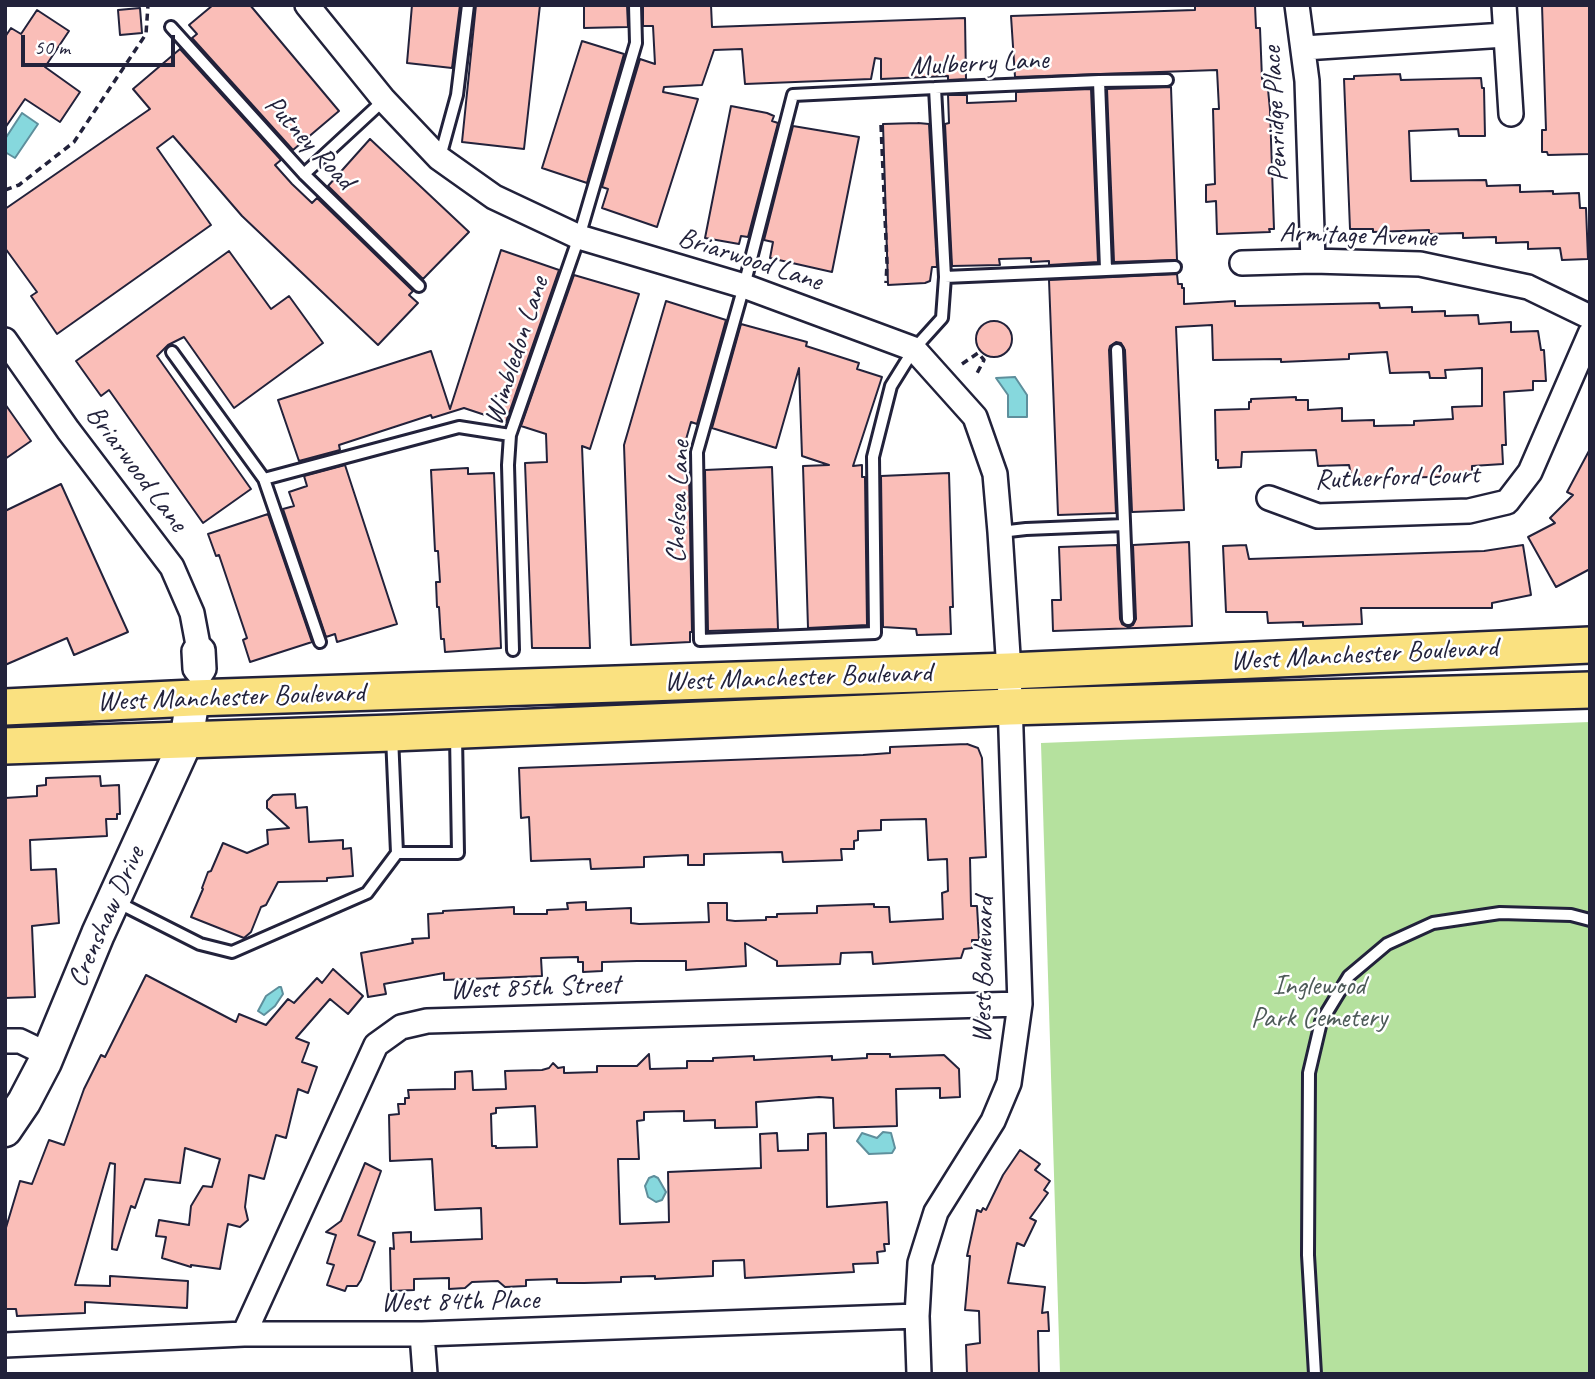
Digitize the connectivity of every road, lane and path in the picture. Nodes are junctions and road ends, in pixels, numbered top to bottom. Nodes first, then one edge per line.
1 (148, 5) edge
2 (307, 5) edge
3 (468, 5) edge
4 (635, 5) edge
5 (1297, 5) edge
6 (1504, 5) edge
7 (171, 27) dead end
8 (1505, 36) junction
9 (1304, 48) junction
10 (1167, 80) dead end
11 (1098, 81) junction
12 (935, 88) junction
13 (793, 95) joint
14 (384, 100) junction
15 (1511, 114) dead end
16 (881, 125) dead end
17 (439, 158) junction
18 (304, 174) junction
19 (5, 190) edge
20 (579, 237) junction
21 (1313, 261) junction
22 (1242, 263) dead end
23 (1175, 267) dead end
24 (1106, 270) junction
25 (945, 277) junction
26 (886, 283) dead end
27 (419, 286) dead end
28 (744, 286) junction
29 (1590, 317) edge
30 (1590, 334) edge
31 (5, 340) edge
32 (914, 349) junction
33 (1117, 350) dead end
34 (172, 352) dead end
35 (962, 364) dead end
36 (975, 377) dead end
37 (510, 435) junction
38 (264, 479) junction
39 (1269, 499) dead end
40 (1124, 525) junction
41 (1000, 533) junction
42 (1128, 619) dead end
43 (320, 642) dead end
44 (1590, 645) edge
45 (513, 650) dead end
46 (1009, 671) junction
47 (196, 687) junction
48 (1590, 690) edge
49 (1009, 706) junction
50 (5, 707) edge
51 (456, 730) junction
52 (392, 733) junction
53 (186, 741) junction
54 (5, 746) edge
55 (397, 853) junction
56 (113, 901) junction
57 (1590, 920) edge
58 (1020, 1004) junction
59 (5, 1041) edge
60 (47, 1054) junction
61 (5, 1130) edge
62 (917, 1317) junction
63 (244, 1334) junction
64 (422, 1334) junction
65 (5, 1345) edge
66 (425, 1374) edge
67 (919, 1374) edge
68 (1315, 1374) edge

1 - 19 path
2 - 14 street, Briarwood Lane
3 - 17 lane
4 - 20 lane, Wimbledon Lane
5 - 9 street, Penridge Place
6 - 8 street
7 - 18 lane, Putney Road
8 - 9 street
8 - 15 street
9 - 21 street, Penridge Place
10 - 11 lane, Mulberry Lane
11 - 12 lane, Mulberry Lane
11 - 24 lane
12 - 13 lane, Mulberry Lane
12 - 25 lane
13 - 28 lane, Chelsea Lane
14 - 17 street, Briarwood Lane
14 - 18 lane
16 - 26 path
17 - 20 street, Briarwood Lane
18 - 27 lane, Putney Road
20 - 28 street, Briarwood Lane
20 - 37 lane, Wimbledon Lane
21 - 22 street, Armitage Avenue
21 - 29 street, Armitage Avenue
23 - 24 lane
24 - 25 lane
25 - 32 lane
28 - 32 street, Briarwood Lane
28 - 32 lane, Chelsea Lane
30 - 39 street, Rutherford Court
31 - 47 street, Briarwood Lane
32 - 41 street, Briarwood Lane
33 - 40 lane
34 - 38 lane
35 - 36 path
37 - 38 lane
37 - 45 lane, Wimbledon Lane
38 - 43 lane
40 - 41 lane
40 - 42 lane
41 - 46 street, Briarwood Lane
44 - 46 main road, West Manchester Boulevard
46 - 47 main road, West Manchester Boulevard
46 - 49 street, West Boulevard
47 - 50 main road, West Manchester Boulevard
47 - 53 main road, Crenshaw Drive
48 - 49 main road, West Manchester Boulevard
49 - 51 main road, West Manchester Boulevard
49 - 58 street, West Boulevard
51 - 52 main road, West Manchester Boulevard
51 - 55 lane
52 - 53 main road, West Manchester Boulevard
52 - 55 lane
53 - 54 main road, West Manchester Boulevard
53 - 56 main road, Crenshaw Drive
55 - 56 lane
56 - 60 main road, Crenshaw Drive
57 - 68 lane
58 - 62 street, West Boulevard
58 - 63 street, West 85th Street
59 - 60 street
60 - 61 main road, Crenshaw Drive
62 - 64 street, West 84th Place
62 - 67 street, West Boulevard
63 - 64 street, West 84th Place
63 - 65 street, West 84th Place
64 - 66 street

